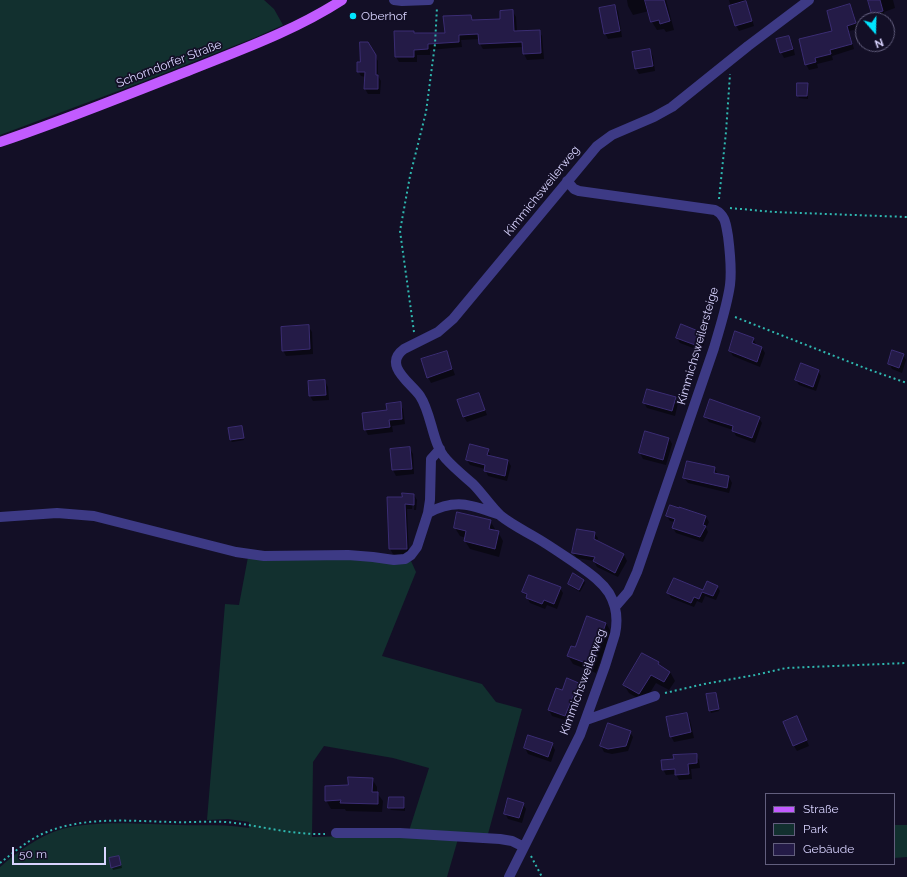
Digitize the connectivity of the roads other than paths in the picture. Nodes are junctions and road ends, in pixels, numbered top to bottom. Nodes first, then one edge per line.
1 (342, 0) edge
2 (394, 0) edge
3 (809, 0) edge
4 (433, 2) edge
5 (0, 142) edge
6 (567, 181) junction
7 (440, 449) junction
8 (428, 513) junction
9 (500, 515) junction
10 (0, 517) edge
11 (615, 607) junction
12 (655, 696) road end
13 (586, 720) junction
14 (336, 833) road end
15 (524, 847) junction
16 (509, 877) edge

1 - 5 main road, Schorndorfer Straße
2 - 4 street
3 - 6 street, Kimmichsweilerweg
6 - 7 street, Kimmichsweilerweg
6 - 11 street, Kimmichsweilersteige
7 - 8 street
7 - 9 street, Kimmichsweilerweg
8 - 9 street, Kimmichsweilerweg
8 - 10 street
9 - 11 street, Kimmichsweilerweg
11 - 13 street, Kimmichsweilerweg
12 - 13 street
13 - 15 street, Kimmichsweilerweg
14 - 15 street
15 - 16 street, Kimmichsweilerweg

